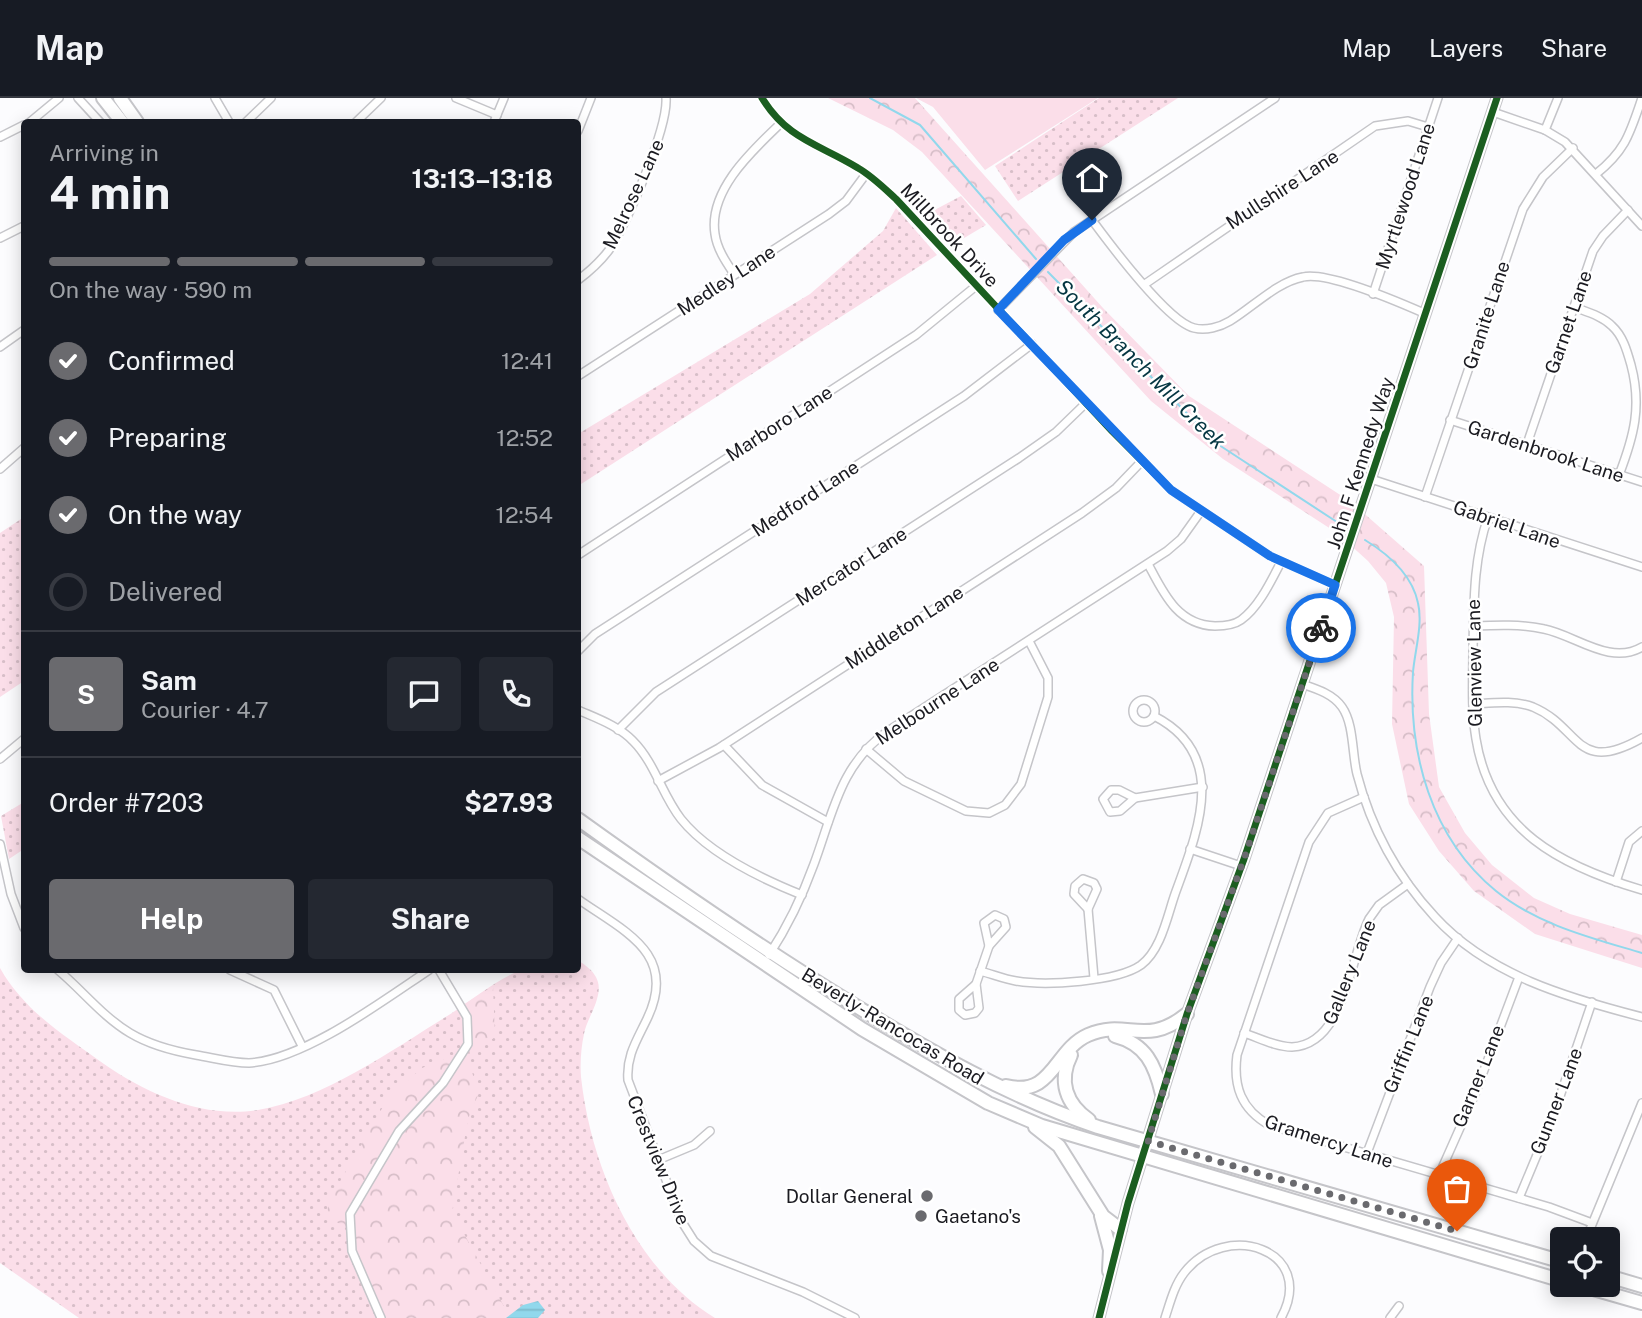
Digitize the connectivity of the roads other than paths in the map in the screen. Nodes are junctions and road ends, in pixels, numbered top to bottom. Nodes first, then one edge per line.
1 (59, 98) edge
2 (78, 98) edge
3 (103, 98) edge
4 (120, 98) edge
5 (215, 98) edge
6 (271, 98) edge
7 (382, 98) edge
8 (456, 98) edge
9 (504, 98) edge
10 (591, 98) edge
11 (666, 98) edge
12 (762, 98) edge
13 (1275, 98) edge
14 (1438, 98) edge
15 (1497, 98) edge
16 (1558, 98) edge
17 (1642, 98) edge
18 (1493, 112) junction
19 (34, 119) edge
20 (97, 119) edge
21 (120, 119) edge
22 (135, 119) edge
23 (227, 119) edge
24 (249, 119) edge
25 (359, 119) edge
26 (496, 119) edge
27 (581, 123) edge
28 (781, 123) junction
29 (21, 126) edge
30 (1427, 127) junction
31 (1545, 130) junction
32 (0, 137) edge
33 (1573, 148) junction
34 (866, 174) junction
35 (1596, 174) junction
36 (1628, 210) junction
37 (1092, 220) junction
38 (1642, 226) edge
39 (21, 228) edge
40 (0, 238) edge
41 (734, 274) junction
42 (581, 278) edge
43 (1145, 284) junction
44 (976, 286) junction
45 (1374, 294) junction
46 (1574, 307) junction
47 (998, 310) junction
48 (1426, 314) junction
49 (21, 332) edge
50 (1031, 344) junction
51 (0, 347) edge
52 (581, 374) edge
53 (1086, 403) junction
54 (1450, 420) junction
55 (1527, 444) junction
56 (21, 451) edge
57 (1141, 461) junction
58 (0, 469) edge
59 (1619, 475) junction
60 (1371, 479) junction
61 (1642, 482) edge
62 (1425, 497) junction
63 (1200, 511) junction
64 (1488, 517) junction
65 (581, 553) edge
66 (1281, 562) junction
67 (1148, 564) junction
68 (1642, 567) edge
69 (1335, 585) junction
70 (1473, 626) junction
71 (1029, 642) junction
72 (1642, 647) edge
73 (581, 648) edge
74 (1302, 684) junction
75 (1473, 704) junction
76 (581, 712) edge
77 (1154, 716) dead end
78 (618, 730) junction
79 (1642, 738) edge
80 (21, 742) edge
81 (724, 745) junction
82 (866, 749) junction
83 (0, 759) edge
84 (659, 781) junction
85 (1203, 787) junction
86 (1364, 797) junction
87 (1135, 798) dead end
88 (581, 821) edge
89 (828, 822) junction
90 (590, 827) junction
91 (1642, 831) edge
92 (581, 838) edge
93 (581, 843) edge
94 (0, 844) edge
95 (1190, 849) junction
96 (1241, 866) junction
97 (1616, 882) junction
98 (1408, 884) junction
99 (1642, 890) edge
100 (802, 895) junction
101 (581, 901) edge
102 (21, 906) edge
103 (15, 908) junction
104 (1088, 909) dead end
105 (21, 921) edge
106 (1458, 938) junction
107 (989, 946) dead end
108 (771, 952) junction
109 (763, 965) junction
110 (980, 971) junction
111 (61, 973) edge
112 (239, 973) edge
113 (424, 973) edge
114 (441, 973) edge
115 (1519, 977) junction
116 (1094, 978) junction
117 (976, 984) dead end
118 (1592, 1002) junction
119 (1187, 1014) junction
120 (1642, 1017) edge
121 (1244, 1033) junction
122 (302, 1046) junction
123 (984, 1081) junction
124 (1162, 1094) junction
125 (1642, 1103) edge
126 (1024, 1118) junction
127 (1098, 1127) junction
128 (710, 1131) dead end
129 (1148, 1141) junction
130 (1367, 1153) junction
131 (1144, 1156) junction
132 (658, 1160) junction
133 (1439, 1175) junction
134 (1519, 1198) junction
135 (1098, 1209) junction
136 (1592, 1223) junction
137 (1590, 1227) edge
138 (1120, 1228) junction
139 (1550, 1258) edge
140 (1109, 1271) junction
141 (1550, 1277) edge
142 (1620, 1280) edge
143 (1642, 1286) edge
144 (1620, 1297) edge
145 (1642, 1303) edge
146 (1399, 1306) dead end
147 (381, 1318) edge
148 (855, 1318) edge
149 (1099, 1318) edge
150 (1165, 1318) edge
151 (1282, 1318) edge
152 (1390, 1318) edge

1 - 19 street
2 - 20 street
3 - 21 main road
4 - 22 main road
5 - 23 street
6 - 24 street
7 - 25 street
8 - 26 street
9 - 26 street
10 - 27 street
11 - 42 street, Melrose Lane
12 - 28 street, Millbrook Drive
13 - 37 street
14 - 30 street, Myrtlewood Lane
15 - 18 street, John F Kennedy Way
16 - 31 street
17 - 35 street
18 - 31 street
18 - 48 street, John F Kennedy Way
28 - 34 street, Millbrook Drive
28 - 41 street
29 - 32 street
30 - 43 street, Mullshire Lane
30 - 45 street, Myrtlewood Lane
31 - 33 street
33 - 35 street
33 - 54 street, Granite Lane
34 - 41 street, Medley Lane
34 - 44 street, Millbrook Drive
35 - 36 street
36 - 38 street
36 - 46 street, Garnet Lane
37 - 43 street
37 - 47 street
39 - 40 street
41 - 52 street, Medley Lane
43 - 45 street
44 - 47 street, Millbrook Drive
44 - 65 street, Marboro Lane
45 - 48 street
46 - 55 street, Garnet Lane
46 - 59 street
47 - 50 street, Millbrook Drive
48 - 60 street, John F Kennedy Way
49 - 51 street
50 - 53 street, Millbrook Drive
50 - 73 street, Medford Lane
53 - 57 street, Millbrook Drive
53 - 78 street, Mercator Lane
54 - 55 street, Gardenbrook Lane
54 - 62 street, Granite Lane
55 - 59 street, Gardenbrook Lane
56 - 58 street
57 - 63 street, Millbrook Drive
57 - 81 street, Middleton Lane
59 - 61 street, Gardenbrook Lane
60 - 62 street, Gabriel Lane
60 - 69 street, John F Kennedy Way
62 - 64 street, Gabriel Lane
63 - 66 street, Millbrook Drive
63 - 67 street, Melbourne Lane
64 - 68 street, Gabriel Lane
64 - 70 street, Glenview Lane
66 - 67 street
66 - 69 street, Millbrook Drive
67 - 71 street, Melbourne Lane
69 - 74 street, John F Kennedy Way
70 - 72 street
70 - 75 street, Glenview Lane
71 - 82 street, Melbourne Lane
71 - 82 street
74 - 86 street
74 - 96 street, John F Kennedy Way
75 - 79 street
75 - 97 street, Glenview Lane
76 - 78 street
77 - 85 street
78 - 84 street
80 - 83 street
81 - 84 street, Middleton Lane
81 - 89 street
82 - 89 street, Melbourne Lane
84 - 100 street
85 - 87 street
85 - 95 street
86 - 98 street
86 - 121 street, Gramercy Lane
88 - 90 main road, Beverly-Rancocas Road
89 - 100 street, Melbourne Lane
90 - 92 street
90 - 108 main road, Beverly-Rancocas Road
91 - 97 street
93 - 109 main road, Beverly-Rancocas Road
94 - 103 street
95 - 96 street
95 - 116 street
96 - 119 street, John F Kennedy Way
97 - 99 street, Glenview Lane
98 - 106 street
98 - 121 street, Gallery Lane
100 - 108 street, Melbourne Lane
101 - 132 street, Crestview Drive
102 - 103 street
103 - 105 street
104 - 116 street
106 - 115 street
106 - 130 street, Griffin Lane
107 - 110 street
108 - 109 street, Melbourne Lane
108 - 123 main road, Beverly-Rancocas Road
109 - 126 main road, Beverly-Rancocas Road
110 - 116 street
110 - 117 street
111 - 122 street
112 - 122 street
113 - 122 street
114 - 147 street
115 - 118 street
115 - 133 street, Garner Lane
118 - 120 street
118 - 134 street, Gunner Lane
119 - 123 main road
119 - 124 street, John F Kennedy Way
121 - 130 street, Gramercy Lane
123 - 127 main road, Beverly-Rancocas Road
124 - 127 main road
124 - 129 street, John F Kennedy Way
125 - 136 street
126 - 131 main road, Beverly-Rancocas Road
126 - 135 main road
127 - 129 main road, Beverly-Rancocas Road
128 - 132 street
129 - 131 street, John F Kennedy Way
129 - 139 main road, Beverly-Rancocas Road
130 - 133 street, Gramercy Lane
131 - 138 street, John F Kennedy Way
131 - 141 main road, Beverly-Rancocas Road
132 - 148 street, Crestview Drive
133 - 134 street, Gramercy Lane
134 - 136 street, Gramercy Lane
135 - 138 main road
135 - 140 main road
136 - 137 street
138 - 140 street, John F Kennedy Way
140 - 149 street, John F Kennedy Way
142 - 143 main road
144 - 145 main road
146 - 152 street
150 - 151 street

